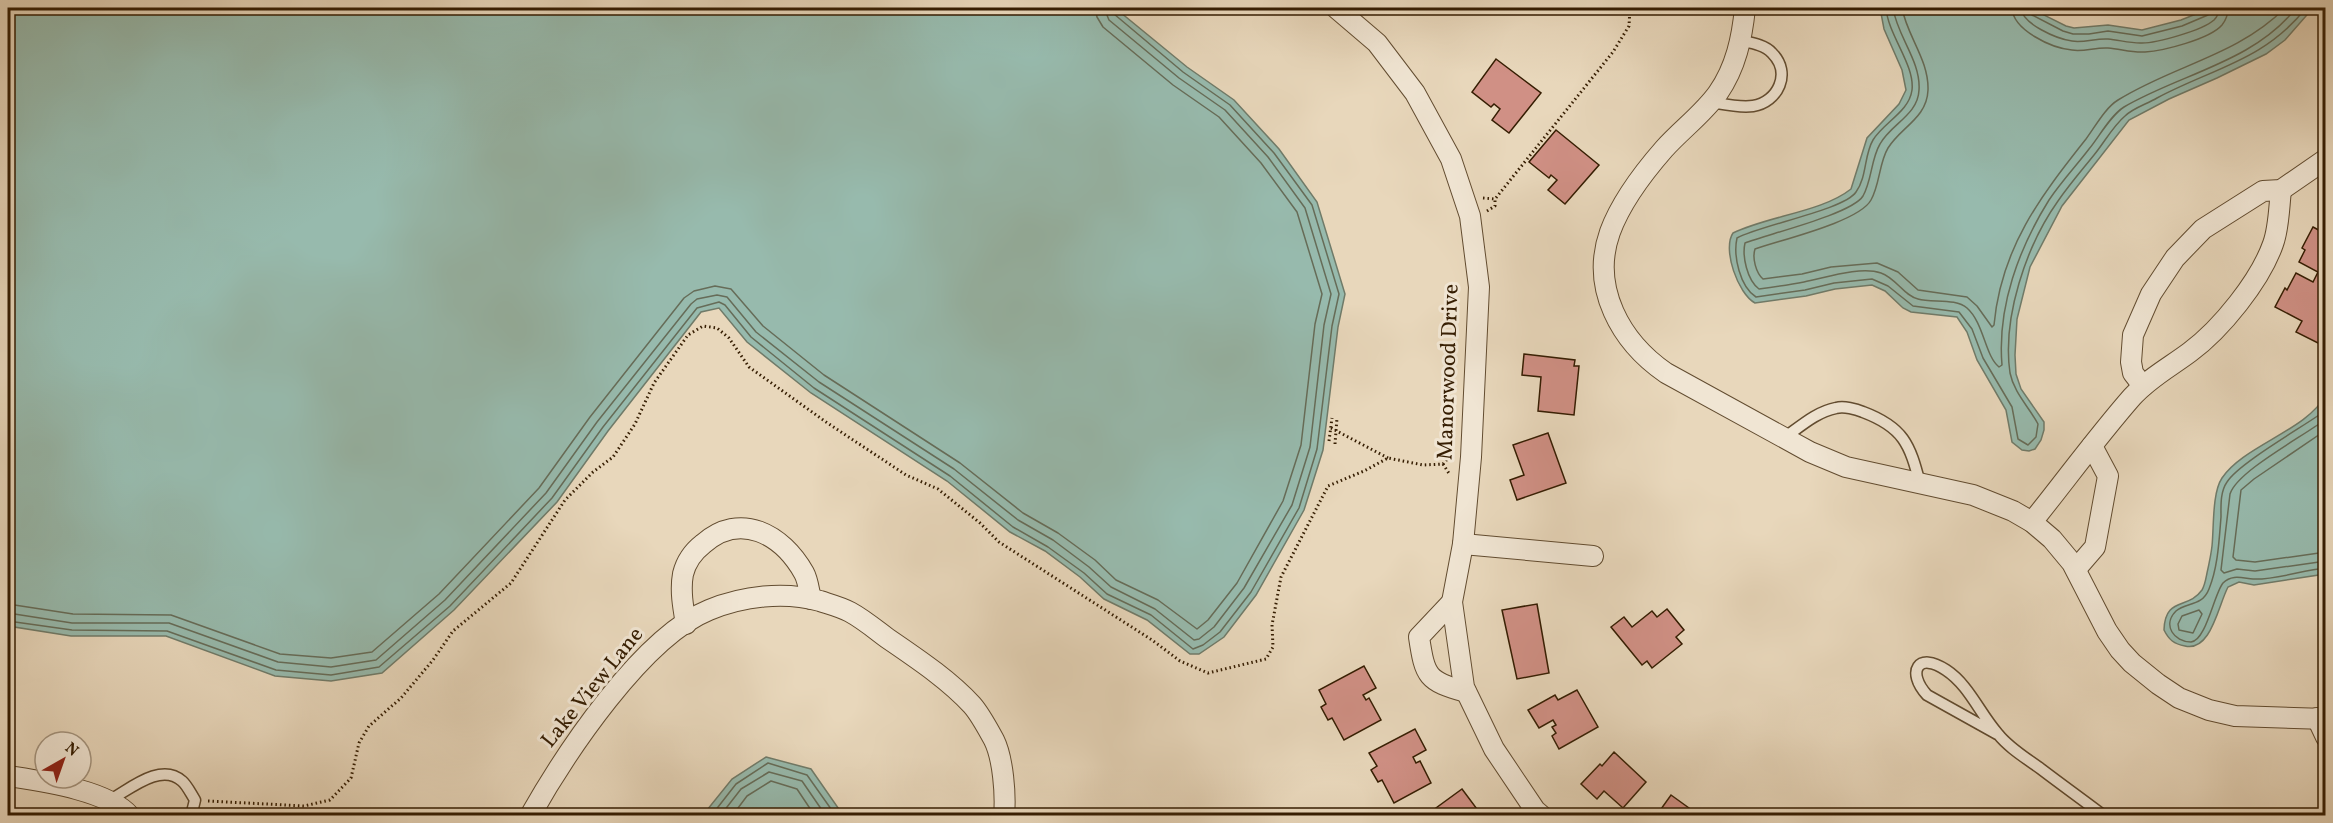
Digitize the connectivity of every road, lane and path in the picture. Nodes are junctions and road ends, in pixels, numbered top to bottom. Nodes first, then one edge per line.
1 (1336, 8) edge
2 (1630, 8) edge
3 (1745, 8) edge
4 (1742, 41) junction
5 (1710, 102) junction
6 (2325, 159) edge
7 (2281, 190) junction
8 (1470, 216) junction
9 (2143, 386) junction
10 (1332, 418) dead end
11 (1337, 418) dead end
12 (1331, 428) junction
13 (1336, 431) junction
14 (1784, 438) junction
15 (1329, 441) dead end
16 (1335, 444) dead end
17 (2092, 447) junction
18 (1471, 457) junction
19 (1388, 458) junction
20 (1920, 484) junction
21 (2032, 522) junction
22 (1463, 544) junction
23 (1593, 556) dead end
24 (2076, 569) junction
25 (811, 599) junction
26 (1452, 602) junction
27 (686, 624) junction
28 (1220, 671) dead end
29 (1466, 692) junction
30 (2322, 717) edge
31 (1997, 734) junction
32 (2325, 737) edge
33 (8, 776) edge
34 (110, 800) junction
35 (130, 816) edge
36 (191, 816) edge
37 (530, 816) edge
38 (1004, 816) edge
39 (1542, 816) edge
40 (2104, 816) edge

1 - 8 street, Manorwood Drive
2 - 8 path
3 - 4 street
4 - 5 street
4 - 5 lane
5 - 14 street
6 - 7 street
7 - 9 street
7 - 9 street
8 - 18 street, Manorwood Drive
9 - 17 street
10 - 12 path
11 - 13 path
12 - 13 path
12 - 15 path
13 - 16 path
13 - 19 path
14 - 20 street
14 - 20 lane
17 - 21 street
17 - 24 street
18 - 19 path
18 - 22 street, Manorwood Drive
19 - 28 path
20 - 21 street
21 - 24 street
22 - 23 street
22 - 26 street, Manorwood Drive
24 - 30 street
25 - 27 street, Lake View Lane
25 - 27 street
25 - 38 street, Lake View Lane
26 - 29 street, Manorwood Drive
26 - 29 street
27 - 37 street, Lake View Lane
29 - 39 street, Manorwood Drive
30 - 32 street
31 - 31 lane
31 - 40 lane
33 - 34 street
34 - 35 street
34 - 36 lane

